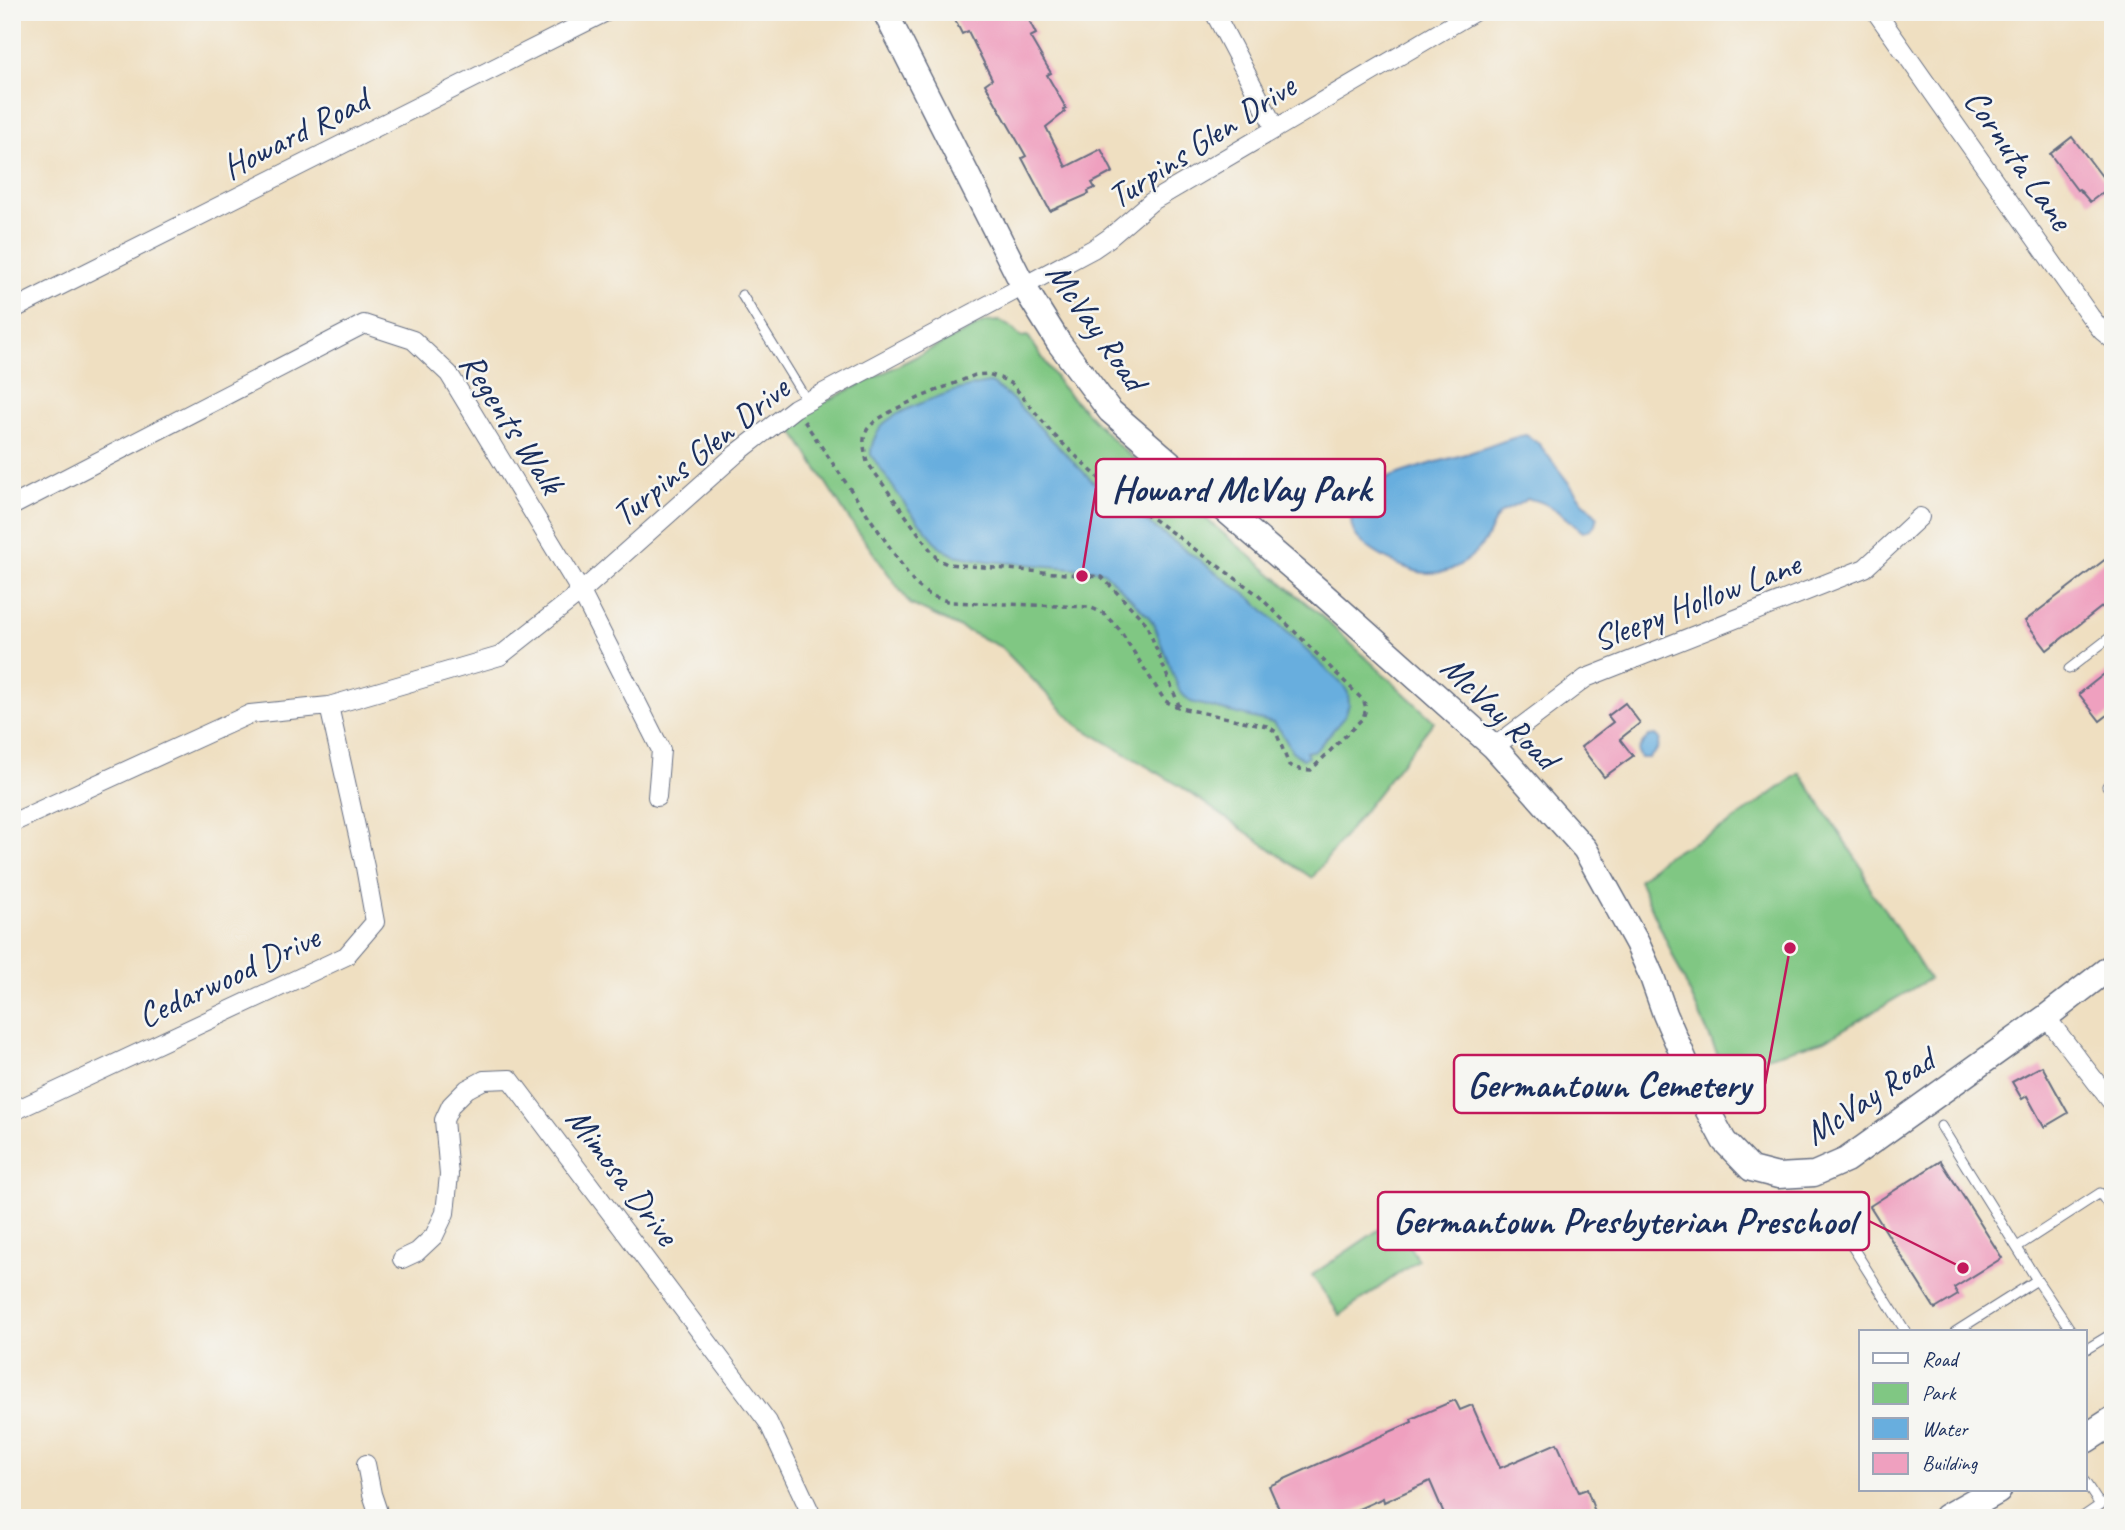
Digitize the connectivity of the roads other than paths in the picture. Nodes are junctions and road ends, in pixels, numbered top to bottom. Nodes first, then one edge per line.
1 (606, 12) edge
2 (885, 12) edge
3 (1214, 12) edge
4 (1474, 12) edge
5 (1876, 12) edge
6 (1275, 128) junction
7 (1024, 287) junction
8 (742, 295) dead end
9 (12, 310) edge
10 (2112, 340) edge
11 (801, 404) junction
12 (12, 506) edge
13 (1920, 517) dead end
14 (581, 593) junction
15 (2113, 635) edge
16 (2069, 669) dead end
17 (329, 706) junction
18 (1494, 747) junction
19 (657, 797) dead end
20 (12, 822) edge
21 (2113, 965) edge
22 (2046, 1017) junction
23 (2111, 1100) edge
24 (12, 1112) edge
25 (1941, 1126) dead end
26 (2113, 1212) edge
27 (1850, 1242) dead end
28 (2017, 1247) junction
29 (402, 1259) dead end
30 (2037, 1280) junction
31 (1905, 1330) edge
32 (1958, 1330) edge
33 (2071, 1330) edge
34 (2113, 1333) edge
35 (2086, 1349) edge
36 (2113, 1421) edge
37 (2086, 1438) edge
38 (366, 1464) dead end
39 (2086, 1484) edge
40 (1993, 1492) edge
41 (2113, 1497) edge
42 (2100, 1505) junction
43 (380, 1518) edge
44 (813, 1518) edge
45 (1947, 1518) edge
46 (2081, 1518) edge

1 - 9 street, Howard Road
2 - 7 street, McVay Road
3 - 6 street
4 - 6 street, Turpins Glen Drive
5 - 10 street, Cornuta Lane
6 - 7 street, Turpins Glen Drive
7 - 11 street, Turpins Glen Drive
7 - 18 street, McVay Road
8 - 11 lane
11 - 14 street, Turpins Glen Drive
12 - 14 street, Regents Walk
13 - 18 street, Sleepy Hollow Lane
14 - 17 street, Turpins Glen Drive
14 - 19 street, Regents Walk
15 - 16 lane
17 - 20 street, Turpins Glen Drive
17 - 24 street, Cedarwood Drive
18 - 22 street, McVay Road
21 - 22 street, McVay Road
22 - 23 street
25 - 28 lane
26 - 28 lane
27 - 31 lane
28 - 30 lane
29 - 44 street, Mimosa Drive
30 - 32 lane
30 - 33 lane
34 - 35 lane
36 - 37 main road
38 - 43 street
39 - 42 lane
40 - 45 main road
41 - 42 lane
42 - 46 lane

